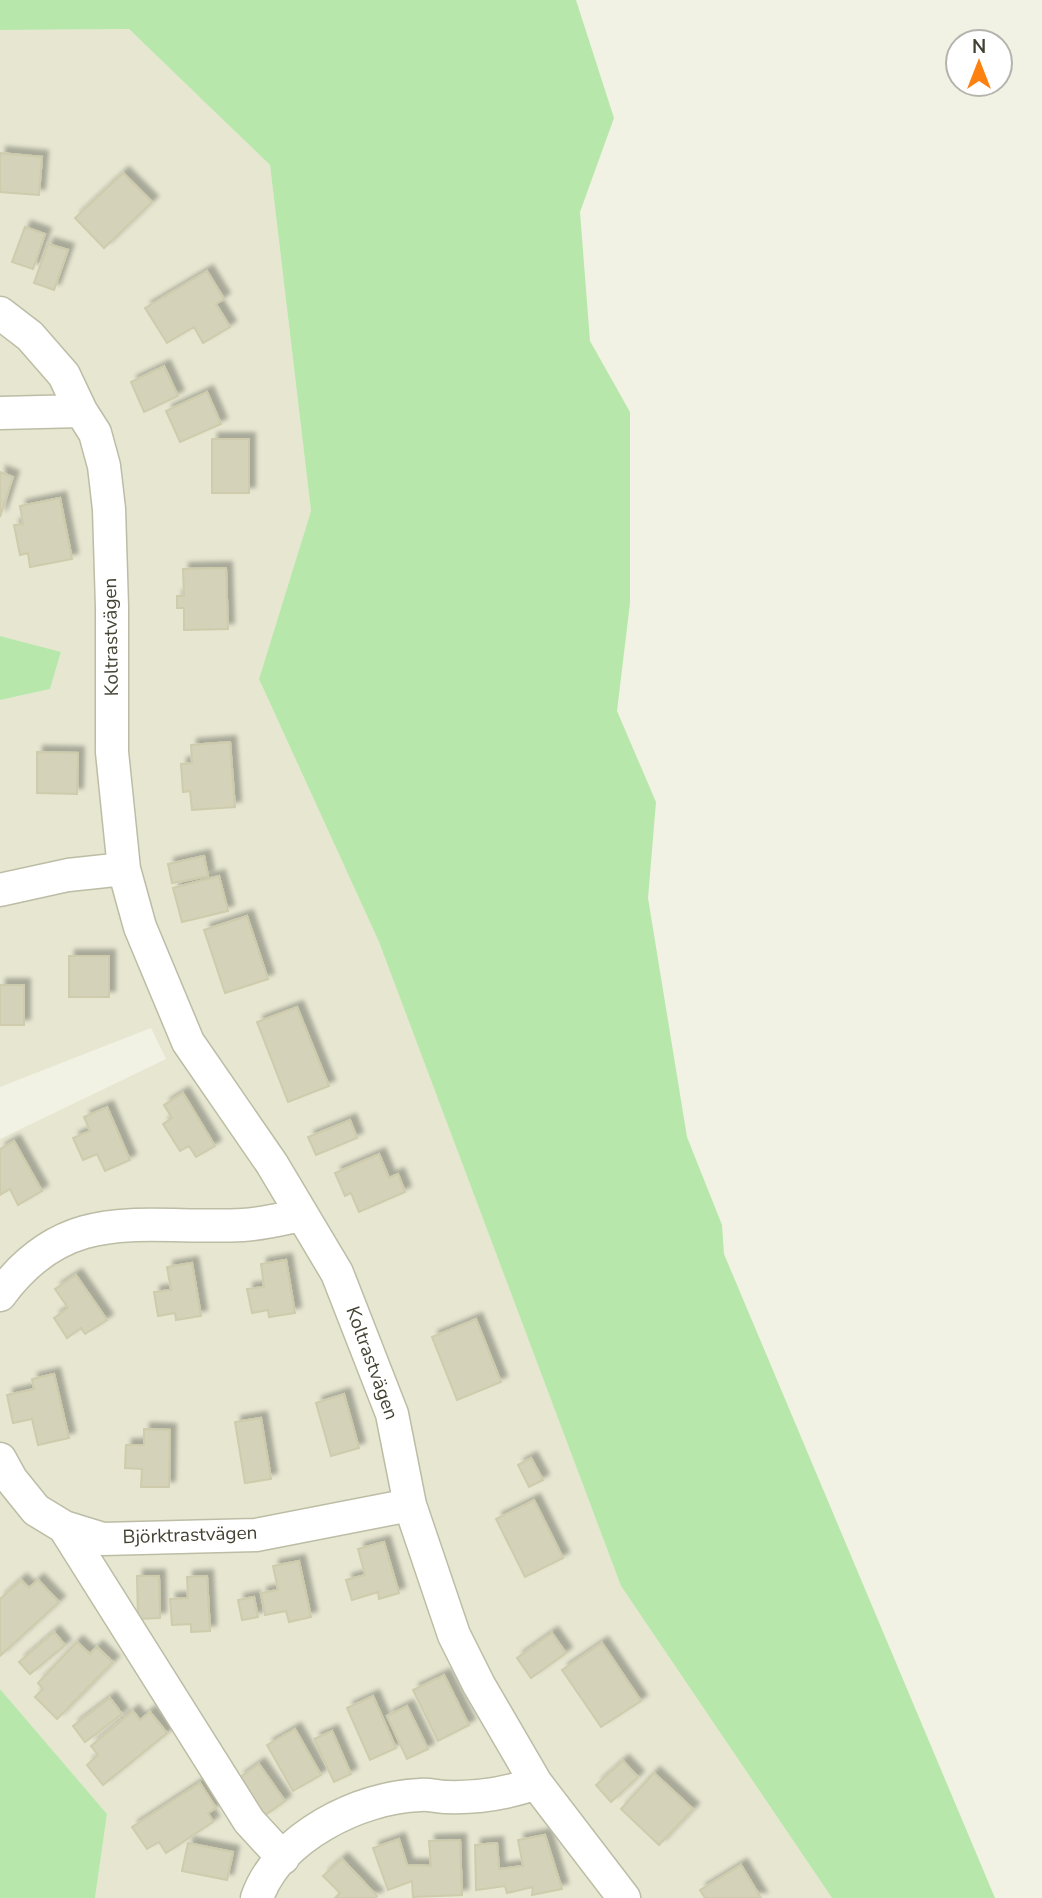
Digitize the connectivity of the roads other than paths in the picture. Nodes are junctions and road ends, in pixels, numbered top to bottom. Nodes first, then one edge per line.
1 (0, 313) edge
2 (81, 411) junction
3 (0, 413) edge
4 (124, 869) junction
5 (0, 890) edge
6 (301, 1215) junction
7 (0, 1296) edge
8 (0, 1459) edge
9 (410, 1505) junction
10 (64, 1527) junction
11 (536, 1783) junction
12 (283, 1858) junction
13 (257, 1898) edge
14 (624, 1898) edge

1 - 2 street, Koltrastvägen
2 - 3 street
2 - 4 street, Koltrastvägen
4 - 5 street
4 - 6 street, Koltrastvägen
6 - 7 street
6 - 9 street, Koltrastvägen
8 - 10 street, Björktrastvägen
9 - 10 street, Björktrastvägen
9 - 11 street, Koltrastvägen
10 - 12 street
11 - 12 street
11 - 14 street, Koltrastvägen
12 - 13 street

